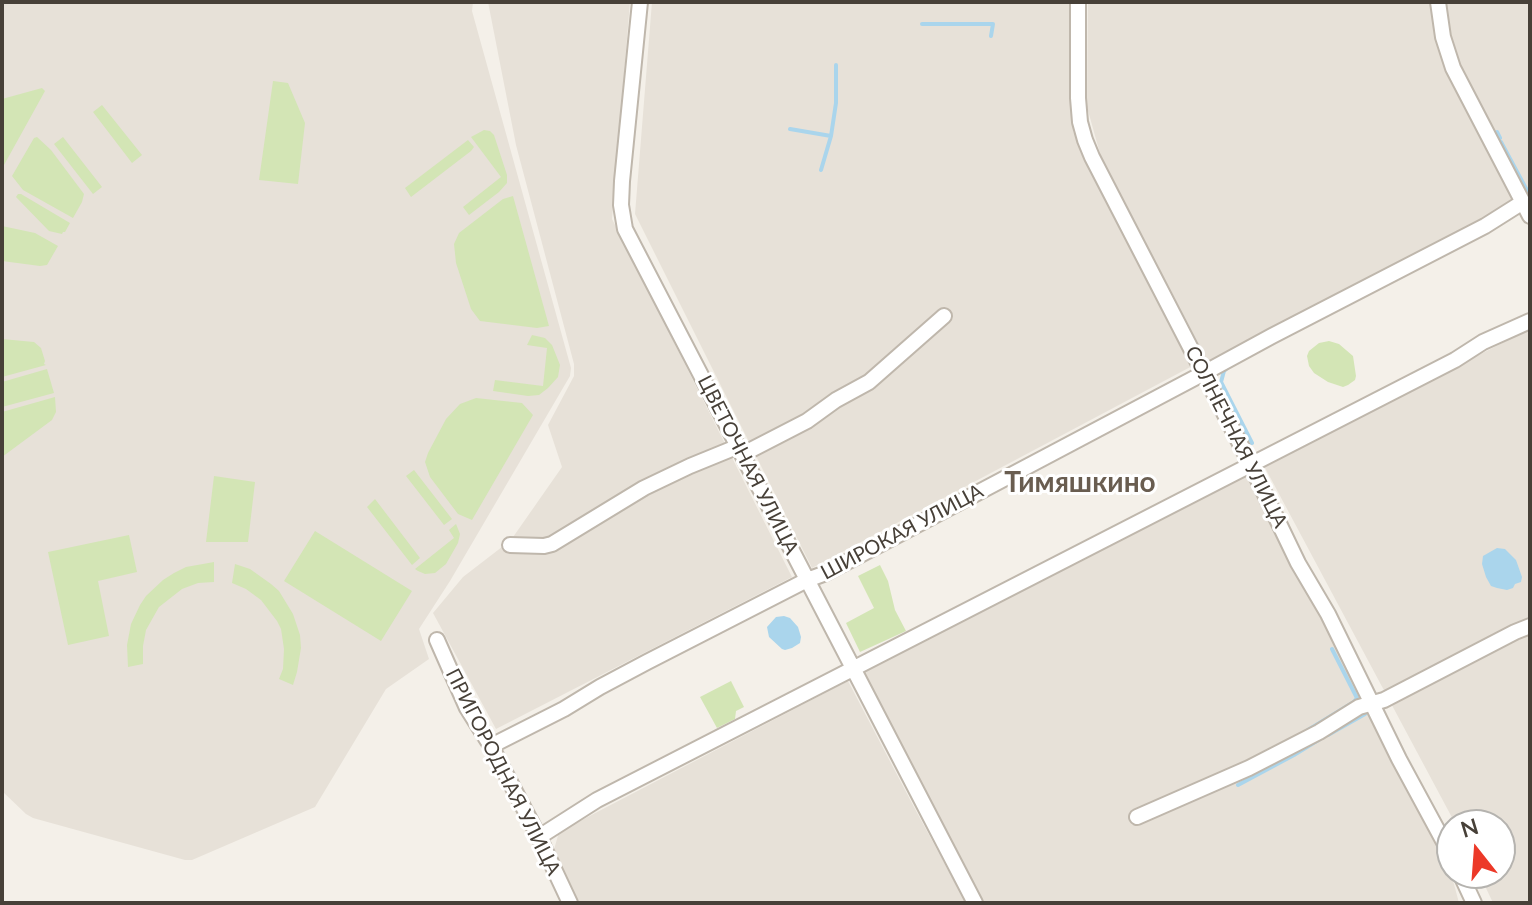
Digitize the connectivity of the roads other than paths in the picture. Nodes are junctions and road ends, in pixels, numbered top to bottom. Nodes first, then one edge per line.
1 (640, 2) edge
2 (1078, 2) edge
3 (1438, 2) edge
4 (1523, 202) junction
5 (1530, 216) edge
6 (944, 316) dead end
7 (1530, 321) edge
8 (1204, 373) junction
9 (741, 450) junction
10 (1250, 463) junction
11 (510, 545) dead end
12 (807, 580) junction
13 (1530, 626) edge
14 (437, 640) dead end
15 (852, 668) junction
16 (1373, 703) junction
17 (491, 746) junction
18 (1137, 817) dead end
19 (1436, 827) edge
20 (539, 837) junction
21 (570, 903) edge
22 (975, 903) edge

1 - 9 street, ЦВЕТОЧНАЯ УЛИЦА
2 - 8 street, СОЛНЕЧНАЯ УЛИЦА
3 - 4 street
4 - 5 street
4 - 8 street, ШИРОКАЯ УЛИЦА
6 - 9 street
7 - 10 street
8 - 10 street, СОЛНЕЧНАЯ УЛИЦА
8 - 12 street, ШИРОКАЯ УЛИЦА
9 - 11 street
9 - 12 street, ЦВЕТОЧНАЯ УЛИЦА
10 - 15 street
10 - 16 street, СОЛНЕЧНАЯ УЛИЦА
12 - 15 street, ЦВЕТОЧНАЯ УЛИЦА
12 - 17 street, ШИРОКАЯ УЛИЦА
13 - 16 street
14 - 17 street, ПРИГОРОДНАЯ УЛИЦА
15 - 20 street
15 - 22 street, ЦВЕТОЧНАЯ УЛИЦА
16 - 18 street
16 - 19 street, СОЛНЕЧНАЯ УЛИЦА
17 - 20 street, ПРИГОРОДНАЯ УЛИЦА
20 - 21 street, ПРИГОРОДНАЯ УЛИЦА

